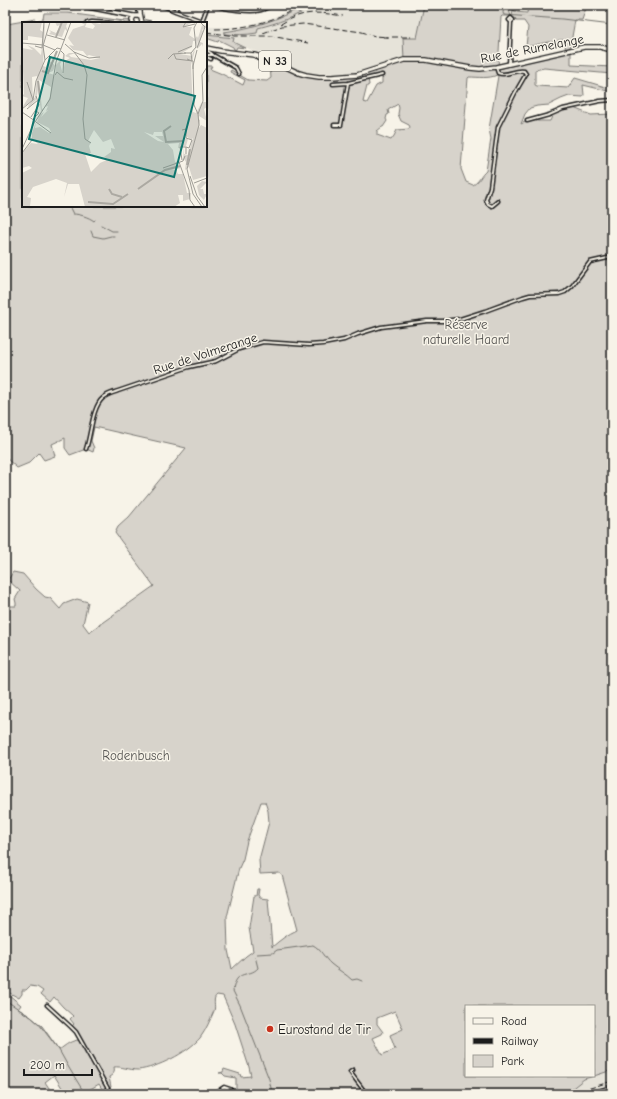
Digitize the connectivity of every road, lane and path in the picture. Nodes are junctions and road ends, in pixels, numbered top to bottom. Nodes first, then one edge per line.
1 (67, 5) edge
2 (72, 5) edge
3 (114, 5) edge
4 (142, 5) edge
5 (161, 5) edge
6 (178, 5) edge
7 (208, 5) edge
8 (214, 5) edge
9 (232, 5) edge
10 (273, 5) edge
11 (93, 7) edge
12 (140, 10) junction
13 (232, 10) junction
14 (175, 11) junction
15 (112, 12) junction
16 (134, 19) edge
17 (141, 21) edge
18 (511, 22) dead end
19 (207, 49) edge
20 (207, 50) edge
21 (612, 50) edge
22 (213, 55) junction
23 (207, 56) edge
24 (254, 56) junction
25 (207, 57) edge
26 (211, 59) dead end
27 (509, 64) junction
28 (496, 67) junction
29 (267, 68) dead end
30 (239, 74) dead end
31 (382, 75) dead end
32 (342, 77) junction
33 (342, 83) junction
34 (348, 83) junction
35 (333, 84) dead end
36 (612, 100) edge
37 (527, 121) dead end
38 (334, 125) dead end
39 (498, 202) dead end
40 (612, 257) edge
41 (86, 449) dead end
42 (47, 1004) dead end
43 (352, 1070) dead end
44 (612, 1087) edge
45 (111, 1094) edge
46 (217, 1094) edge
47 (234, 1094) edge
48 (363, 1094) edge
49 (591, 1094) edge

1 - 2 main road
2 - 11 main road
3 - 15 street
4 - 12 main road
5 - 14 street
6 - 14 street
7 - 14 street
8 - 13 street
9 - 13 street
10 - 13 street
11 - 15 main road
12 - 16 main road
12 - 17 main road
15 - 16 main road
16 - 17 main road
18 - 27 street
19 - 24 main road, N 33
20 - 22 street
21 - 27 main road, Rue de Rumelange / N 33
22 - 23 street
22 - 30 street
24 - 29 street
24 - 32 main road, N 33
25 - 26 street
27 - 28 main road, Rue de Rumelange / N 33
28 - 32 main road, Rue de Rumelange / N 33
28 - 39 street
31 - 34 street
32 - 33 street
33 - 34 street
33 - 35 street
34 - 38 street
36 - 37 street
40 - 41 street, Rue de Volmerange
42 - 45 street
43 - 48 street
44 - 49 main road
46 - 47 street

